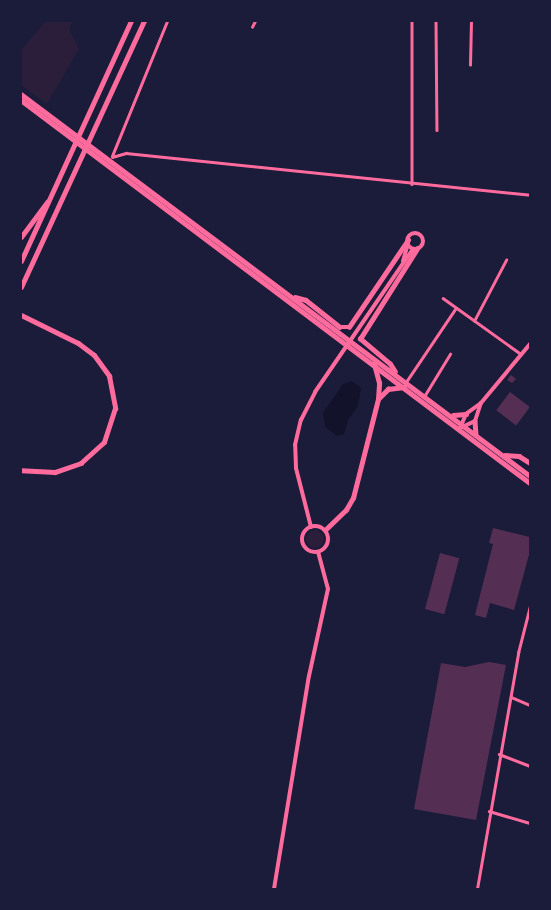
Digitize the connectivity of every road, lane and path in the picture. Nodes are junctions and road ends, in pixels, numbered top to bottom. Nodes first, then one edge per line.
1 (132, 21) edge
2 (144, 21) edge
3 (168, 21) edge
4 (254, 21) edge
5 (412, 21) edge
6 (436, 21) edge
7 (471, 21) edge
8 (252, 28) dead end
9 (470, 65) dead end
10 (21, 94) edge
11 (21, 100) edge
12 (437, 130) dead end
13 (111, 159) junction
14 (412, 184) junction
15 (54, 194) junction
16 (530, 195) edge
17 (21, 237) edge
18 (408, 242) junction
19 (415, 249) junction
20 (506, 260) dead end
21 (21, 261) edge
22 (403, 262) junction
23 (21, 287) edge
24 (292, 296) junction
25 (443, 298) dead end
26 (456, 308) junction
27 (21, 316) edge
28 (474, 321) junction
29 (530, 344) edge
30 (450, 354) dead end
31 (521, 354) junction
32 (373, 363) junction
33 (395, 373) junction
34 (406, 382) junction
35 (407, 388) junction
36 (424, 395) junction
37 (378, 399) junction
38 (481, 404) junction
39 (450, 414) junction
40 (466, 414) junction
41 (475, 421) junction
42 (460, 426) junction
43 (466, 427) junction
44 (475, 437) junction
45 (503, 455) junction
46 (530, 463) edge
47 (21, 469) edge
48 (530, 476) edge
49 (530, 483) edge
50 (311, 527) junction
51 (325, 530) junction
52 (318, 552) junction
53 (530, 606) edge
54 (510, 696) junction
55 (530, 705) edge
56 (500, 754) junction
57 (530, 766) edge
58 (489, 811) junction
59 (530, 823) edge
60 (274, 889) edge
61 (477, 889) edge

1 - 15 highway
2 - 23 highway
3 - 13 street
4 - 8 street
5 - 14 street
6 - 12 street
7 - 9 street
10 - 13 highway
11 - 32 highway
13 - 14 street
13 - 24 highway
14 - 16 street
15 - 17 highway
15 - 21 highway
18 - 19 street
18 - 19 street
18 - 22 street
18 - 24 highway
19 - 22 street
19 - 33 highway
20 - 28 street
22 - 50 street
24 - 33 highway
25 - 26 street
26 - 28 street
26 - 34 street
27 - 47 highway
28 - 31 street
29 - 31 street
30 - 36 street
31 - 38 street
32 - 35 highway
32 - 37 highway
33 - 34 highway
34 - 36 highway
35 - 37 highway
35 - 42 highway
36 - 39 highway
37 - 51 highway
38 - 40 street
38 - 41 street
39 - 40 highway
39 - 42 highway
40 - 42 street
41 - 43 street
41 - 44 highway
42 - 43 highway
42 - 44 highway
43 - 44 highway
44 - 45 highway
44 - 49 highway
45 - 46 highway
45 - 48 highway
50 - 51 street
50 - 52 street
51 - 52 street
52 - 60 street
53 - 54 street
54 - 55 street
54 - 56 street
56 - 57 street
56 - 58 street
58 - 59 street
58 - 61 street

